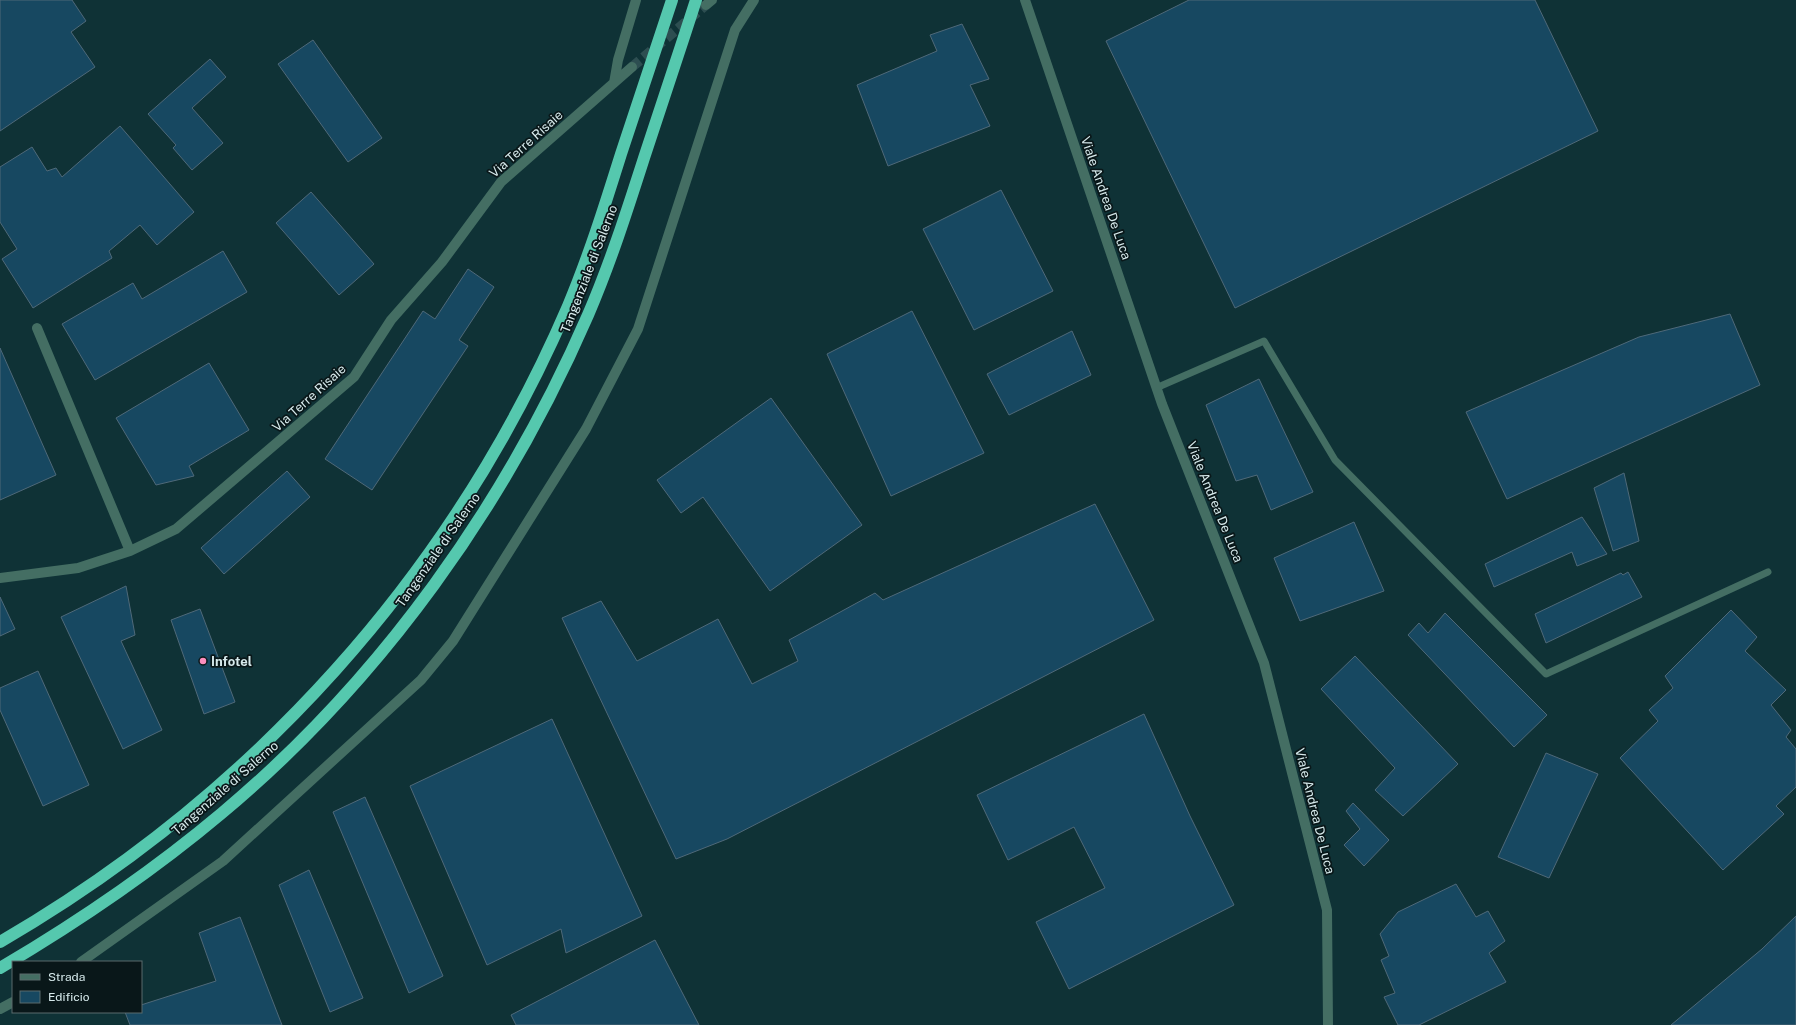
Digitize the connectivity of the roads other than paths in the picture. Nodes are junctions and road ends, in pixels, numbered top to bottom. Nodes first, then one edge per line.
1 (636, 0) edge
2 (672, 0) edge
3 (754, 0) edge
4 (1025, 0) edge
5 (704, 2) edge
6 (632, 67) tunnel mouth
7 (614, 83) junction
8 (37, 328) dead end
9 (1156, 388) junction
10 (130, 551) junction
11 (1768, 572) dead end
12 (0, 578) edge
13 (0, 942) edge
14 (12, 961) edge
15 (12, 961) edge
16 (82, 961) edge
17 (0, 968) edge
18 (12, 1003) edge
19 (0, 1009) edge
20 (1328, 1025) edge

1 - 7 street
2 - 13 highway, Tangenziale di Salerno
3 - 16 street
4 - 9 street, Viale Andrea De Luca
5 - 15 highway, Tangenziale di Salerno
6 - 7 street, Via Terre Risaie
7 - 10 street, Via Terre Risaie
8 - 10 street
9 - 11 lane
9 - 20 street, Viale Andrea De Luca
10 - 12 street, Via Terre Risaie
14 - 17 highway, Tangenziale di Salerno
18 - 19 street

